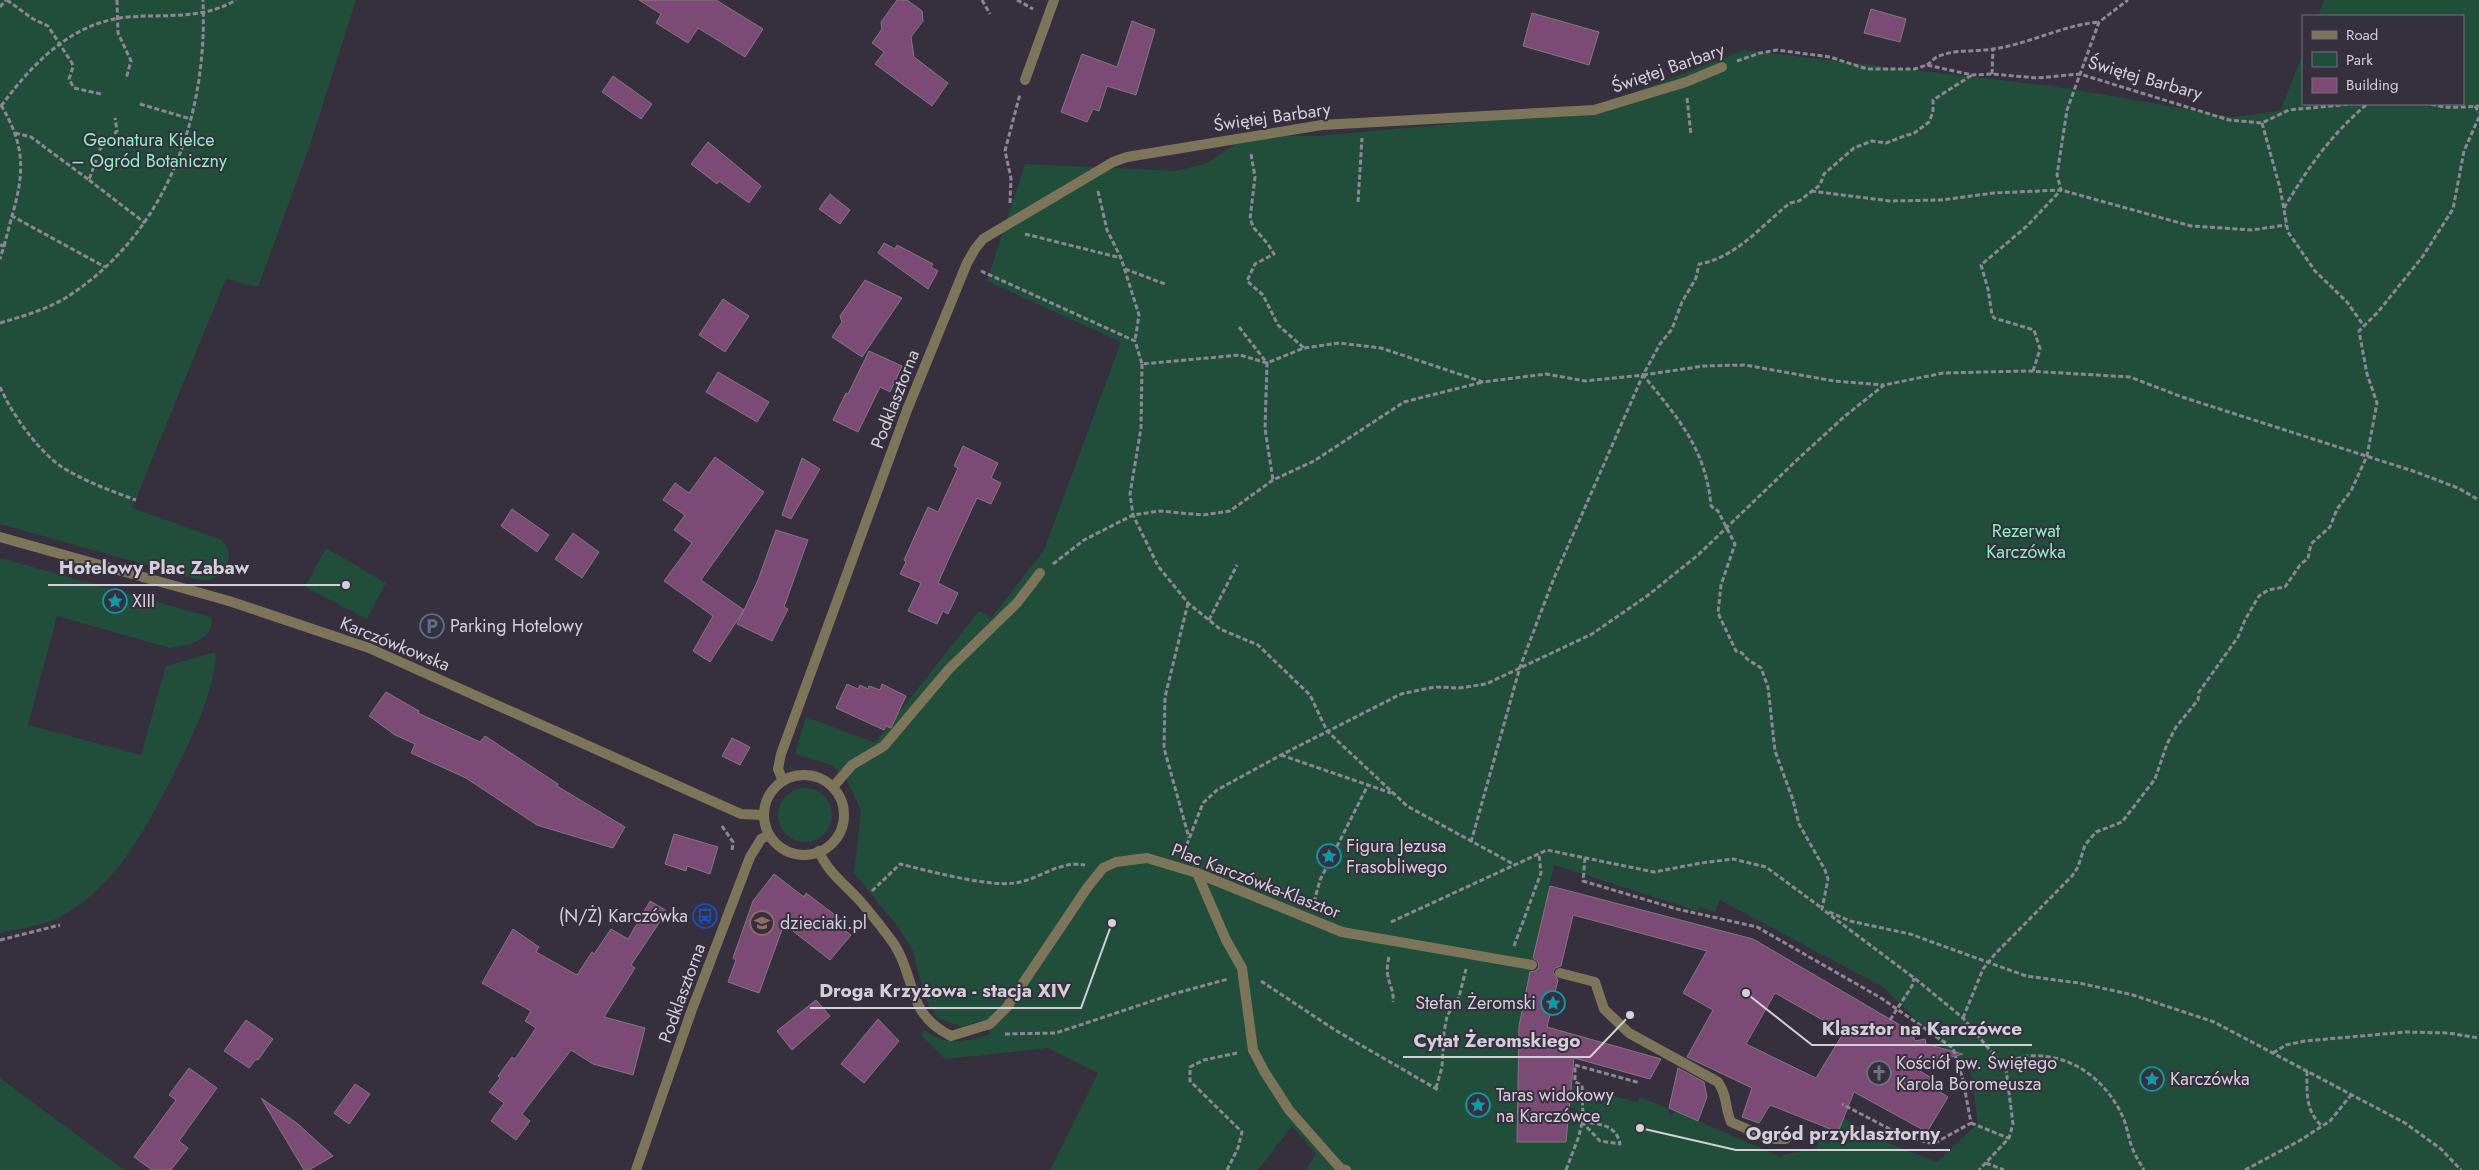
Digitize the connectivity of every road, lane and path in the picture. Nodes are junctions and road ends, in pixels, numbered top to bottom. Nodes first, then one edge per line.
1 (6, 0) edge
2 (116, 0) edge
3 (202, 0) edge
4 (236, 0) edge
5 (982, 0) edge
6 (1017, 0) edge
7 (1054, 0) edge
8 (2128, 0) edge
9 (0, 7) edge
10 (1034, 7) dead end
11 (203, 13) junction
12 (990, 14) dead end
13 (116, 19) junction
14 (2098, 22) junction
15 (61, 44) junction
16 (1993, 50) junction
17 (1927, 65) junction
18 (1722, 67) joint
19 (1992, 74) junction
20 (2080, 74) junction
21 (1972, 75) junction
22 (126, 79) dead end
23 (1025, 80) joint
24 (1686, 82) junction
25 (101, 94) dead end
26 (140, 104) dead end
27 (2342, 105) edge
28 (2366, 105) edge
29 (2434, 105) edge
30 (2, 106) edge
31 (2477, 106) edge
32 (0, 113) edge
33 (2479, 115) edge
34 (115, 118) dead end
35 (191, 119) junction
36 (1363, 123) junction
37 (2262, 123) junction
38 (15, 133) junction
39 (1691, 135) dead end
40 (1248, 136) junction
41 (1094, 173) junction
42 (89, 180) junction
43 (2061, 190) junction
44 (1812, 191) junction
45 (1358, 202) dead end
46 (2283, 209) junction
47 (12, 216) junction
48 (145, 222) junction
49 (2286, 225) junction
50 (1001, 228) junction
51 (2, 246) edge
52 (1121, 258) junction
53 (0, 260) edge
54 (967, 263) junction
55 (105, 268) junction
56 (1124, 269) junction
57 (1165, 284) dead end
58 (0, 323) edge
59 (2364, 326) junction
60 (1239, 327) dead end
61 (1135, 341) junction
62 (1304, 348) junction
63 (1267, 363) junction
64 (1142, 364) junction
65 (2033, 371) junction
66 (1643, 375) junction
67 (1483, 382) junction
68 (1884, 385) junction
69 (0, 387) edge
70 (2367, 456) junction
71 (1274, 480) junction
72 (136, 500) dead end
73 (2479, 500) edge
74 (1132, 515) junction
75 (1726, 527) junction
76 (0, 537) edge
77 (1236, 565) dead end
78 (1040, 573) joint
79 (1188, 603) junction
80 (1209, 620) junction
81 (1520, 668) junction
82 (1327, 731) junction
83 (1281, 755) junction
84 (783, 781) junction
85 (1368, 785) junction
86 (833, 787) junction
87 (1393, 794) junction
88 (764, 815) junction
89 (716, 822) dead end
90 (769, 835) junction
91 (1189, 839) junction
92 (1471, 842) junction
93 (820, 851) junction
94 (732, 854) dead end
95 (1539, 854) junction
96 (1585, 858) junction
97 (1516, 865) junction
98 (1178, 866) junction
99 (1103, 868) junction
100 (1197, 873) junction
101 (1318, 888) dead end
102 (861, 902) junction
103 (1822, 909) junction
104 (60, 925) dead end
105 (1359, 936) junction
106 (0, 940) edge
107 (1390, 942) junction
108 (1469, 953) junction
109 (1509, 962) junction
110 (1988, 963) junction
111 (1532, 965) dead end
112 (1242, 971) junction
113 (1560, 973) dead end
114 (1914, 978) junction
115 (1392, 1002) dead end
116 (1896, 1008) junction
117 (1963, 1018) junction
118 (1890, 1020) dead end
119 (990, 1024) junction
120 (2479, 1038) edge
121 (1253, 1050) junction
122 (2273, 1053) junction
123 (2002, 1064) junction
124 (2307, 1071) junction
125 (1640, 1083) dead end
126 (1436, 1088) junction
127 (1440, 1091) dead end
128 (2351, 1095) junction
129 (1842, 1104) dead end
130 (1582, 1122) junction
131 (1971, 1123) junction
132 (2322, 1126) junction
133 (2008, 1138) junction
134 (1786, 1139) dead end
135 (1986, 1162) junction
136 (636, 1170) edge
137 (1227, 1170) edge
138 (1346, 1170) edge
139 (1566, 1170) edge
140 (1979, 1170) edge
141 (2004, 1170) edge
142 (2144, 1170) edge
143 (2246, 1170) edge
144 (2461, 1170) edge

1 - 9 path
1 - 15 path
2 - 13 path
3 - 11 path
4 - 11 path
5 - 12 path
6 - 10 path
7 - 23 street
8 - 14 path
11 - 13 path
11 - 35 path
13 - 15 path
13 - 22 path
14 - 16 path
14 - 20 path
15 - 25 path
15 - 30 path
16 - 17 path
16 - 19 path
17 - 18 path, Świętej Barbary
17 - 21 path, Świętej Barbary
18 - 24 street, Świętej Barbary
19 - 20 path, Świętej Barbary
19 - 21 path, Świętej Barbary
20 - 37 path, Świętej Barbary
20 - 43 path
21 - 44 path
23 - 50 path
24 - 36 street, Świętej Barbary
24 - 39 path
26 - 35 path
27 - 37 path
28 - 46 path
29 - 31 path
30 - 32 path
30 - 38 path
31 - 33 path
33 - 59 path
34 - 42 path
35 - 48 path
36 - 40 street, Świętej Barbary
36 - 45 path
37 - 46 path
38 - 42 path
38 - 47 path
40 - 41 street, Świętej Barbary
40 - 62 path
41 - 50 street, Świętej Barbary
41 - 52 path
42 - 48 path
43 - 44 path
43 - 49 path
43 - 65 path
44 - 66 path
46 - 49 path
47 - 51 path
47 - 55 path
48 - 55 path
49 - 59 path
50 - 52 path
50 - 54 street, Podklasztorna
51 - 53 path
52 - 56 path
54 - 61 path
54 - 84 street, Podklasztorna
55 - 58 path
56 - 57 path
56 - 61 path
59 - 70 path
60 - 63 path
61 - 64 path
62 - 63 path
62 - 67 path
63 - 64 path
63 - 71 path
64 - 74 path
65 - 68 path
65 - 70 path
66 - 67 path
66 - 68 path
66 - 75 path
66 - 81 path
67 - 71 path
68 - 75 path
69 - 72 path
70 - 73 path
70 - 110 path
71 - 74 path
74 - 78 path
74 - 79 path
75 - 81 path
75 - 103 path
76 - 88 street, Karczówkowska
77 - 80 path
78 - 86 street
79 - 80 path
79 - 91 path
80 - 82 path
81 - 82 path
81 - 92 path
82 - 83 path
82 - 87 path
83 - 85 path
83 - 91 path
84 - 86 street
84 - 88 street
85 - 87 path
85 - 101 path
86 - 93 street
87 - 92 path
88 - 90 street
89 - 94 path
90 - 93 street
90 - 136 street, Podklasztorna
91 - 98 path
92 - 97 path
93 - 102 street
95 - 96 path
95 - 97 path
95 - 109 path
96 - 103 path
96 - 116 path
97 - 105 path
98 - 99 street, Plac Karczówka-Klasztor
98 - 100 street, Plac Karczówka-Klasztor
99 - 102 path
99 - 119 street
100 - 105 street, Plac Karczówka-Klasztor
100 - 112 street
102 - 119 street
103 - 110 path
103 - 114 path
104 - 106 path
105 - 107 street, Plac Karczówka-Klasztor
107 - 108 street, Plac Karczówka-Klasztor
107 - 115 path
108 - 109 street, Plac Karczówka-Klasztor
108 - 126 path
109 - 111 street, Plac Karczówka-Klasztor
110 - 117 path
110 - 122 path
112 - 119 path
112 - 121 street
112 - 126 path
113 - 134 street
114 - 116 path
114 - 117 path
116 - 118 path
116 - 131 path
117 - 123 path
120 - 122 path
121 - 137 path
121 - 138 street
122 - 124 path
123 - 133 path
123 - 142 path
124 - 128 path
124 - 132 path
125 - 130 path
126 - 127 path
128 - 132 path
128 - 144 path
129 - 131 path
130 - 130 path
130 - 139 path
131 - 133 path
132 - 143 path
133 - 135 path
135 - 140 path
135 - 141 path

